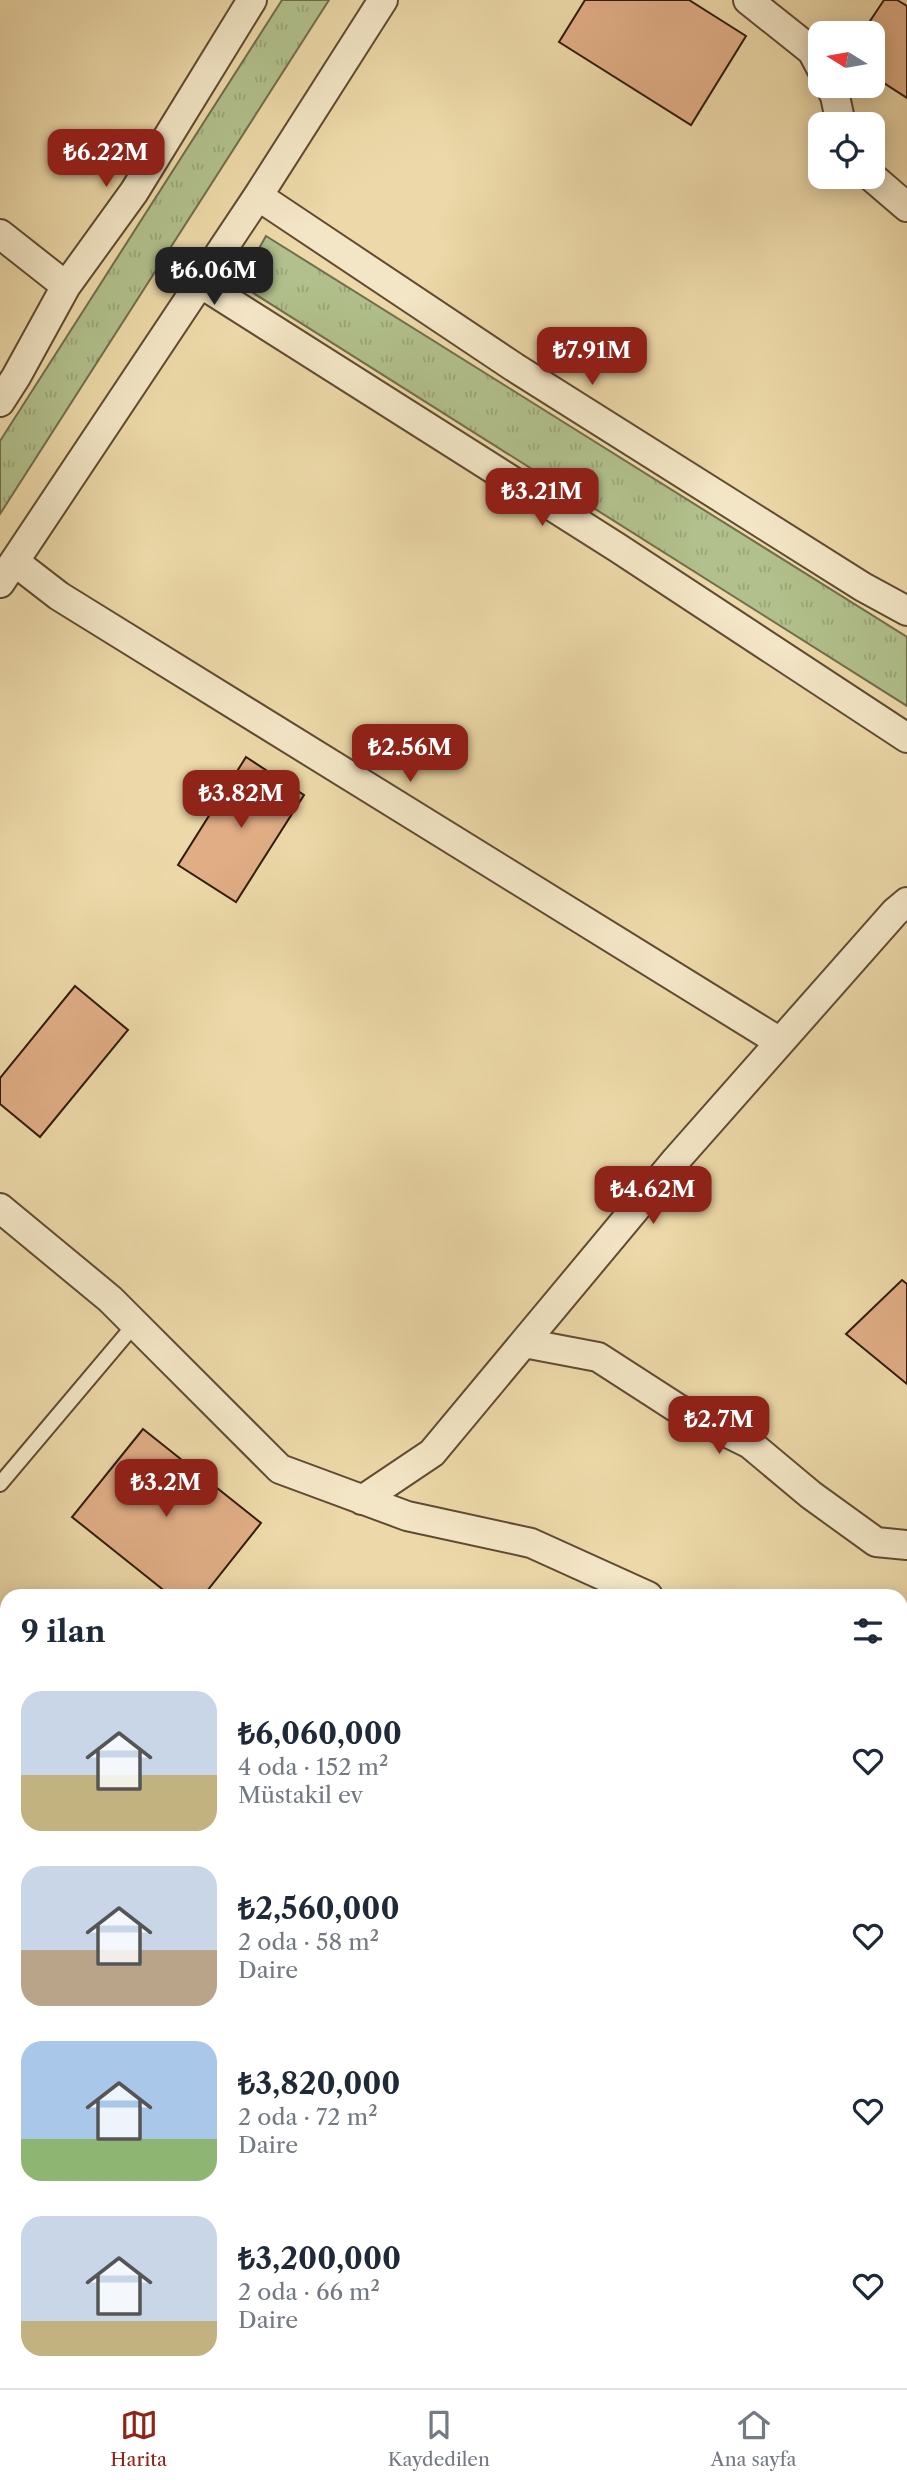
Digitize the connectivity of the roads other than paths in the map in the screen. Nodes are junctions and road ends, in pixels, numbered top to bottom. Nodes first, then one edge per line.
1 (252, 0) edge
2 (383, 0) edge
3 (748, 0) edge
4 (808, 48) edge
5 (885, 188) edge
6 (258, 196) junction
7 (907, 207) edge
8 (0, 234) edge
9 (200, 283) junction
10 (66, 286) junction
11 (0, 402) edge
12 (7, 573) edge
13 (907, 611) edge
14 (907, 738) edge
15 (907, 902) edge
16 (780, 1042) junction
17 (0, 1208) edge
18 (135, 1324) junction
19 (524, 1343) junction
20 (0, 1484) edge
21 (362, 1500) junction
22 (907, 1545) edge
23 (633, 1589) edge

1 - 10 street
2 - 6 street
3 - 4 street
5 - 7 street
6 - 9 street
6 - 13 street
8 - 10 street
9 - 12 street
9 - 14 street
10 - 11 street
12 - 16 street
15 - 16 street
16 - 19 street
17 - 18 street
18 - 20 lane
18 - 21 street
19 - 21 street
19 - 22 street
21 - 23 street

